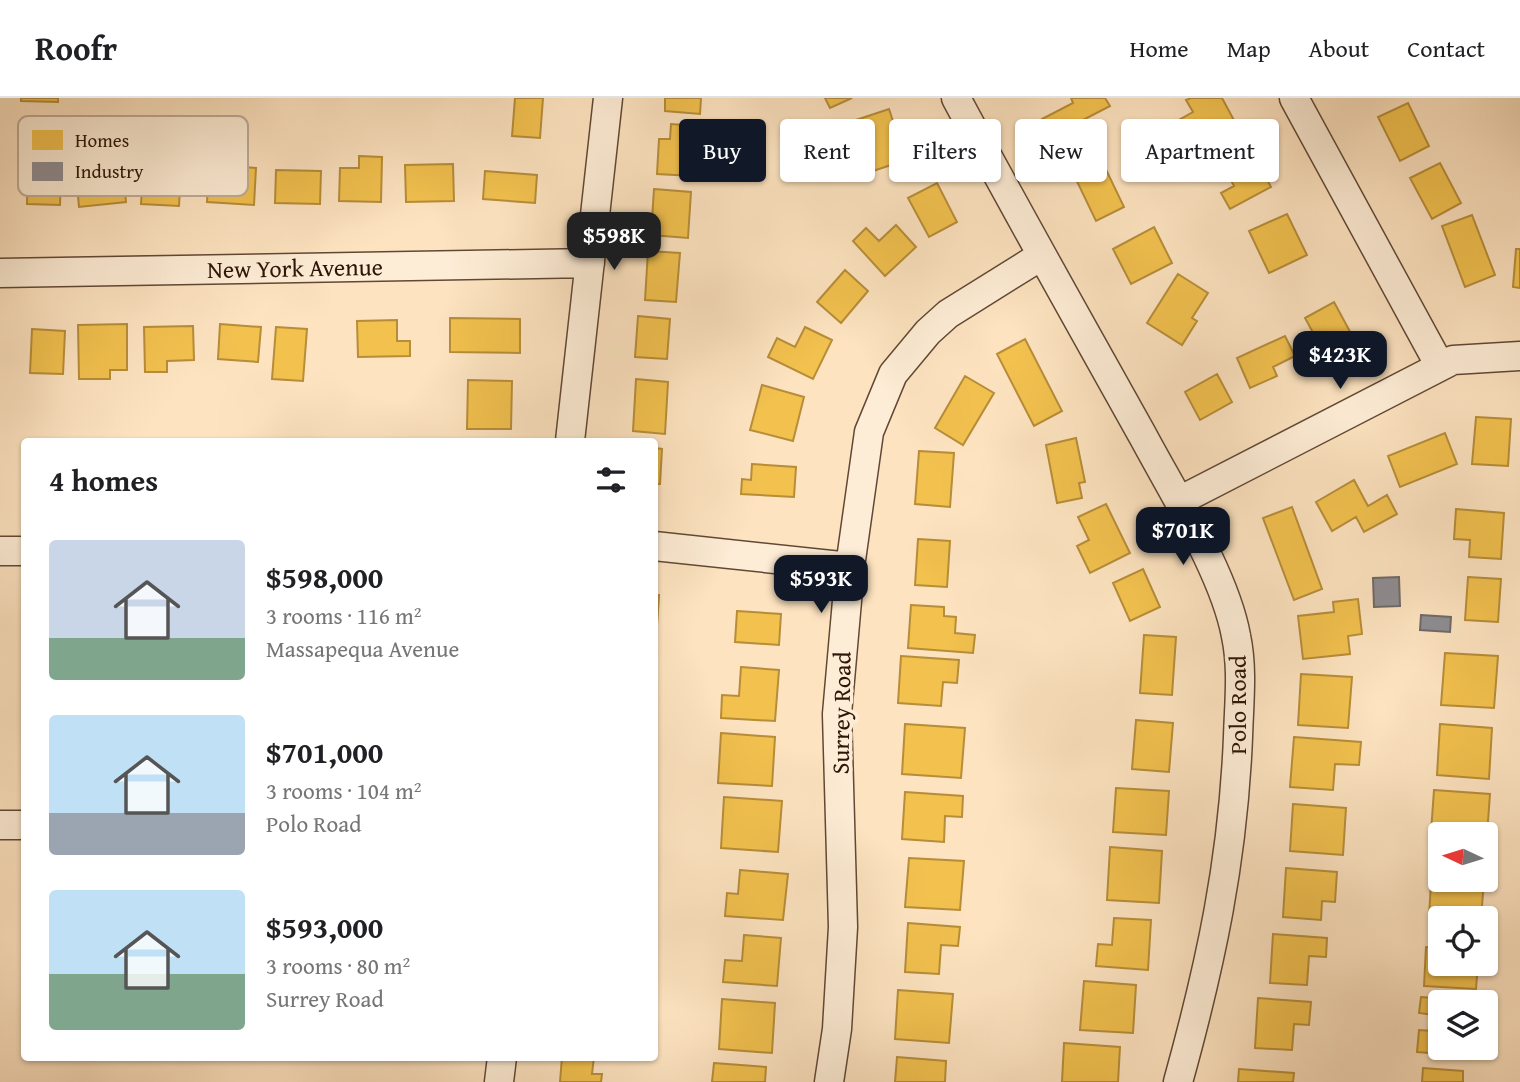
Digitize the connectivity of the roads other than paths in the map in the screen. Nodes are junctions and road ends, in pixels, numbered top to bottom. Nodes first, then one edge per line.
1 (608, 98) edge
2 (956, 98) edge
3 (1294, 98) edge
4 (1041, 256) junction
5 (590, 263) junction
6 (0, 273) edge
7 (1520, 356) edge
8 (1440, 366) junction
9 (570, 438) edge
10 (1179, 502) junction
11 (658, 546) edge
12 (0, 551) edge
13 (21, 551) edge
14 (850, 567) junction
15 (0, 825) edge
16 (21, 825) edge
17 (502, 1061) edge
18 (499, 1082) edge
19 (829, 1082) edge
20 (1178, 1082) edge

1 - 5 street
2 - 4 street, Polo Road
3 - 8 street
4 - 10 street, Polo Road
4 - 14 street, Surrey Road
5 - 6 street, New York Avenue
5 - 9 street
7 - 8 street
8 - 10 street
10 - 20 street, Polo Road
11 - 14 street
12 - 13 street
14 - 19 street, Surrey Road
15 - 16 street
17 - 18 street

